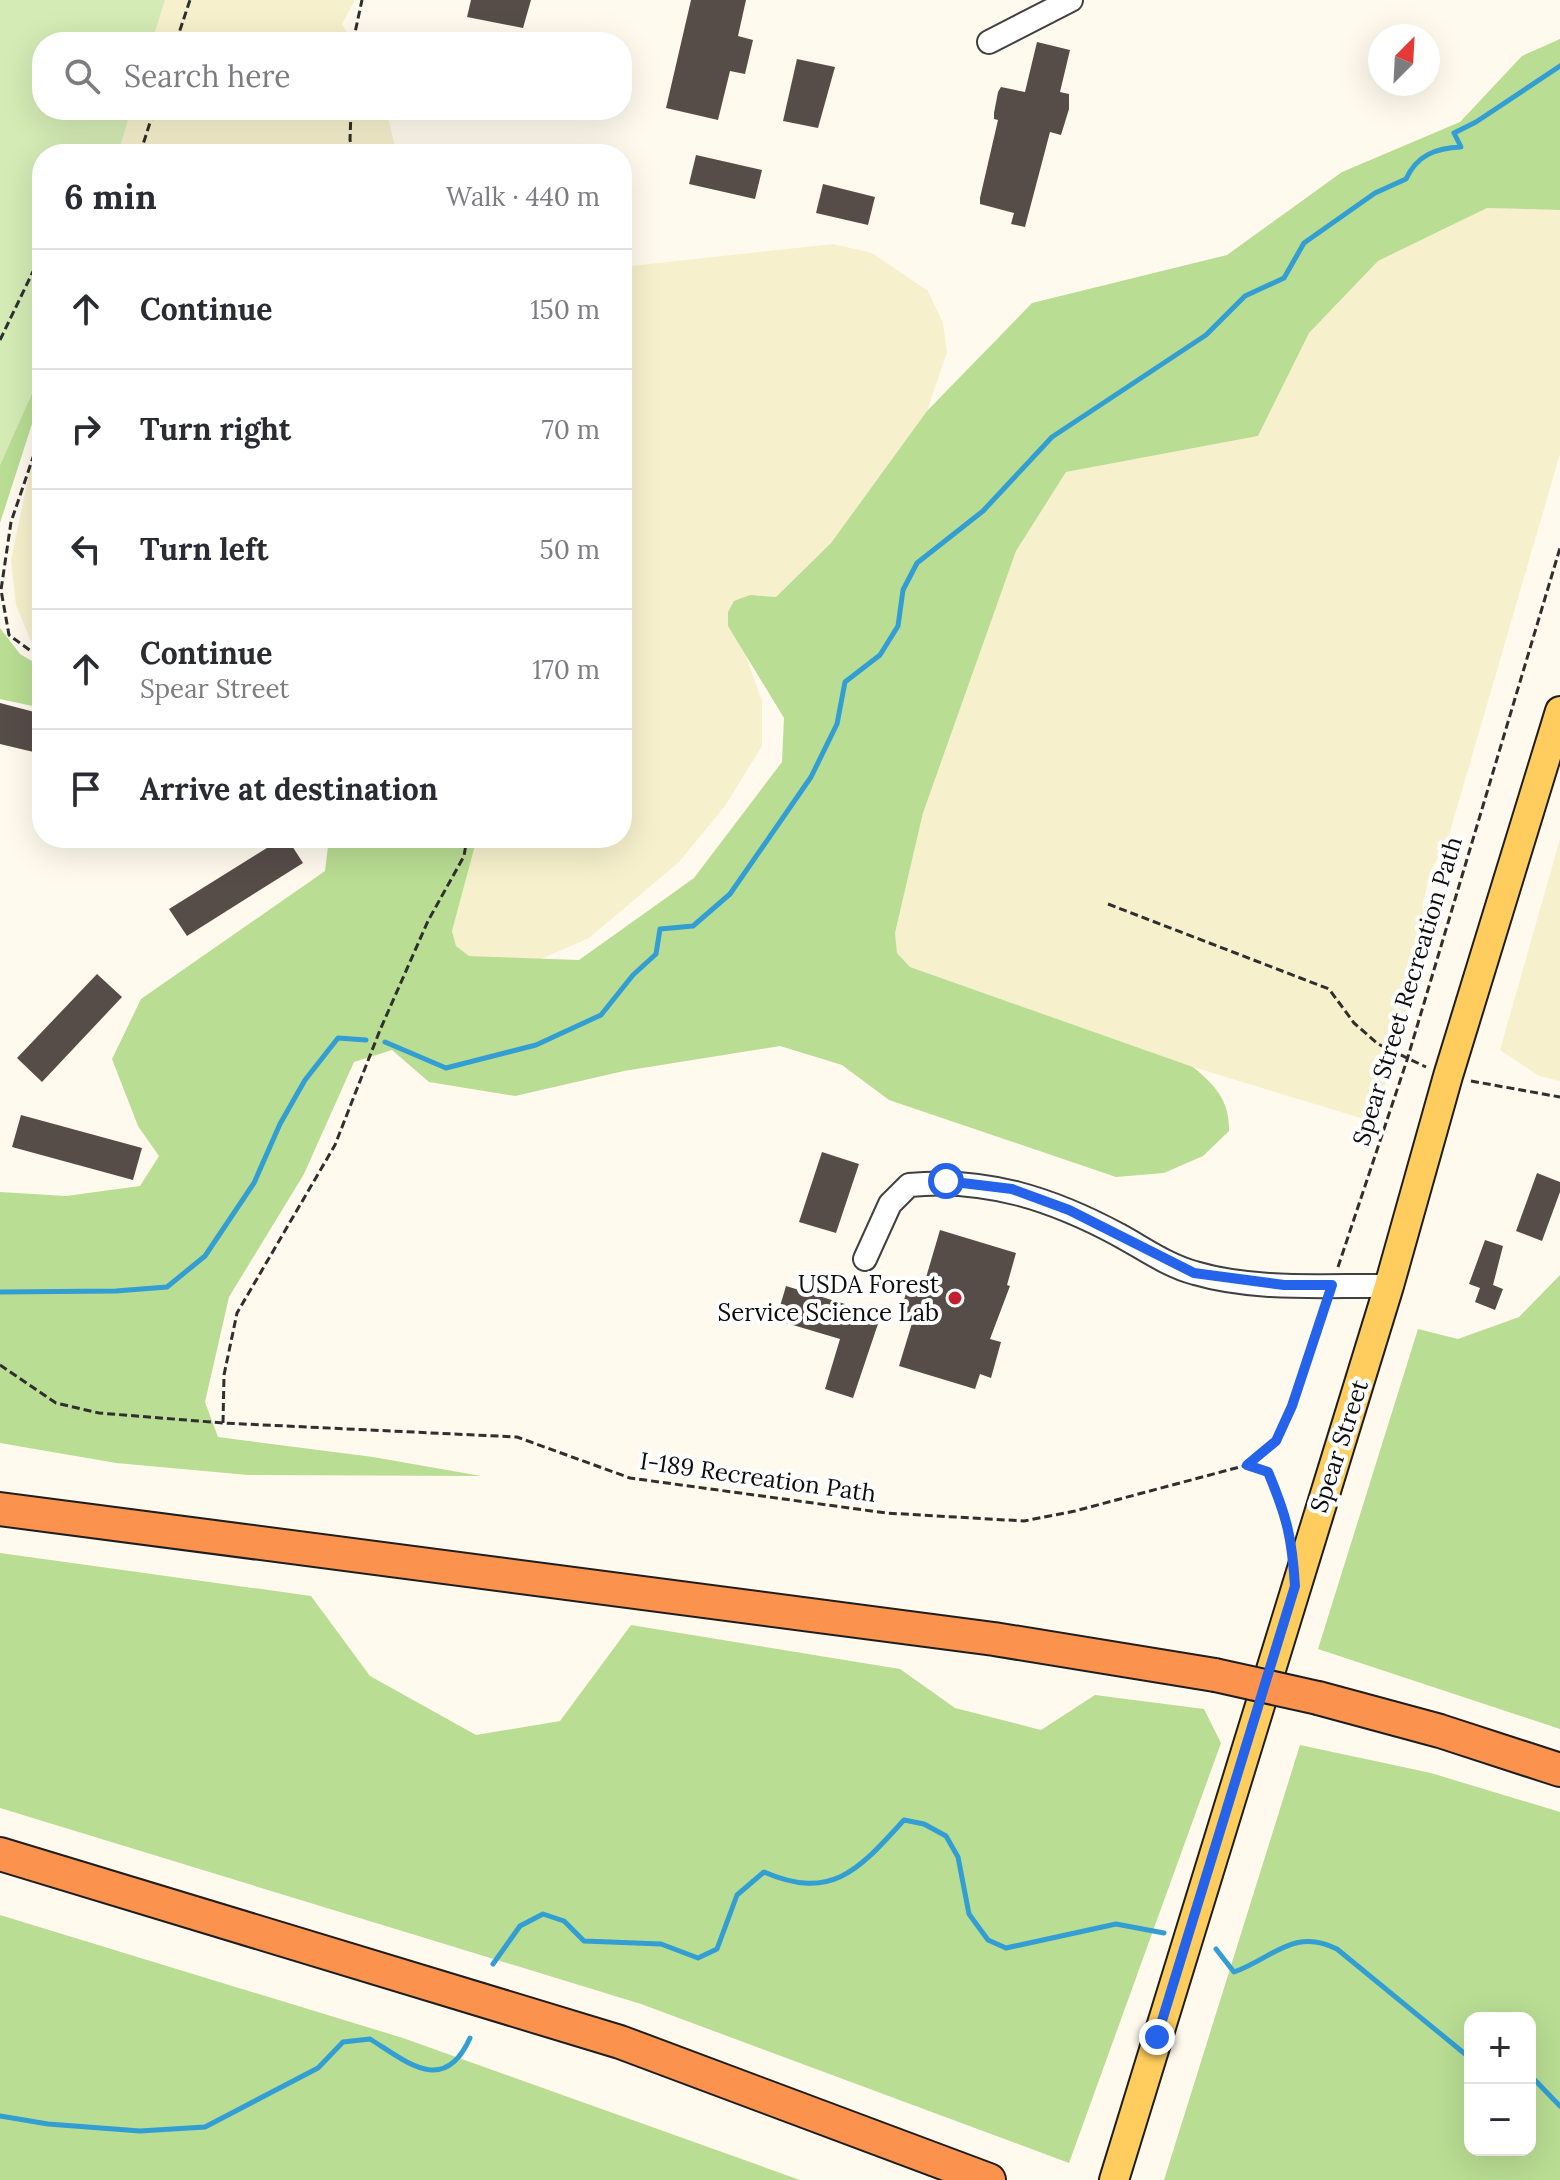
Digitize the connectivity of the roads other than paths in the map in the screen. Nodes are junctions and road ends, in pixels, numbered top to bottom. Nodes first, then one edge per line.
1 (1071, 0) edge
2 (989, 42) dead end
3 (1560, 711) edge
4 (865, 1259) dead end
5 (1389, 1286) junction
6 (0, 1509) edge
7 (1560, 1770) edge
8 (0, 1854) edge
9 (989, 2180) edge
10 (1114, 2180) edge

1 - 2 lane
3 - 5 main road, Spear Street
4 - 5 lane
5 - 10 main road, Spear Street
6 - 7 highway, bridge
8 - 9 highway

